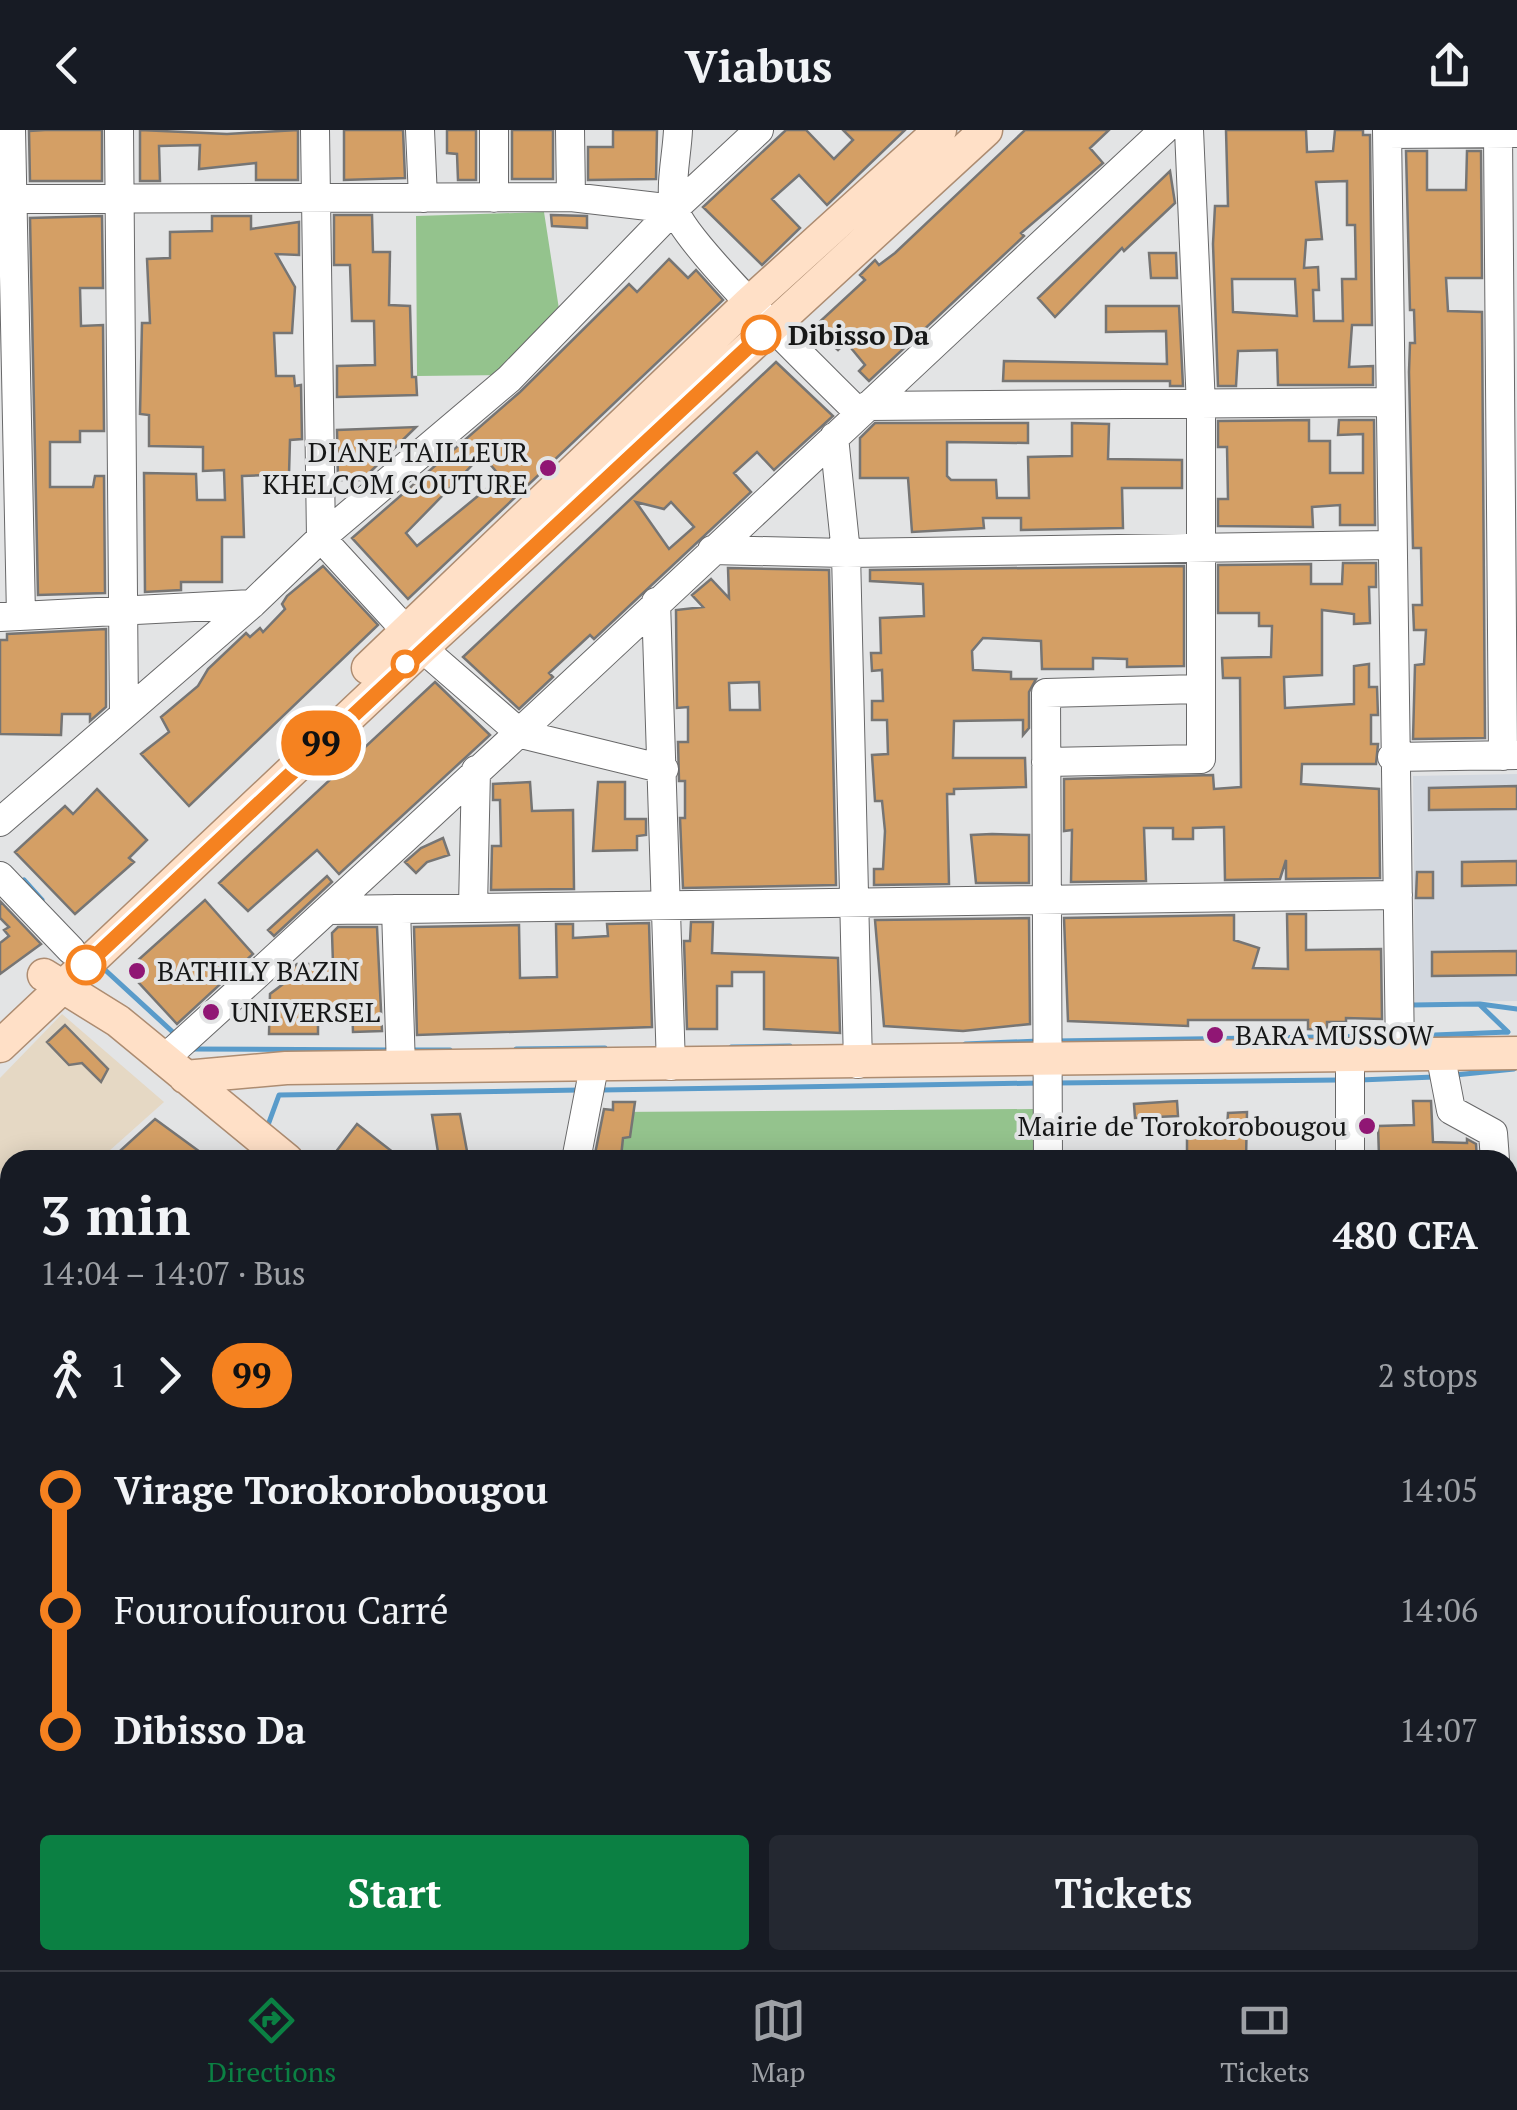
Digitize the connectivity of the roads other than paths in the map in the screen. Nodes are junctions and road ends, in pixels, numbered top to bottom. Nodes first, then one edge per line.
1 (11, 130) edge
2 (119, 130) edge
3 (315, 130) edge
4 (420, 130) edge
5 (494, 130) edge
6 (570, 130) edge
7 (678, 130) edge
8 (759, 130) edge
9 (940, 130) edge
10 (986, 130) edge
11 (1164, 130) edge
12 (1189, 130) edge
13 (1387, 132) edge
14 (1507, 133) edge
15 (571, 197) junction
16 (316, 198) junction
17 (422, 198) junction
18 (494, 198) junction
19 (6, 199) edge
20 (120, 199) junction
21 (674, 209) junction
22 (761, 314) junction
23 (1390, 402) junction
24 (1201, 406) junction
25 (863, 410) junction
26 (834, 437) junction
27 (321, 538) junction
28 (1390, 545) junction
29 (1200, 548) junction
30 (712, 550) junction
31 (846, 553) junction
32 (656, 602) junction
33 (252, 604) junction
34 (124, 614) junction
35 (10, 616) edge
36 (414, 640) junction
37 (1199, 689) junction
38 (124, 713) junction
39 (521, 734) junction
40 (1510, 756) edge
41 (1392, 757) junction
42 (1046, 762) junction
43 (664, 769) junction
44 (476, 770) junction
45 (0, 822) edge
46 (0, 876) edge
47 (1398, 895) junction
48 (1046, 900) junction
49 (854, 903) junction
50 (667, 906) junction
51 (473, 907) junction
52 (396, 909) junction
53 (330, 910) junction
54 (78, 957) junction
55 (52, 982) junction
56 (0, 1017) edge
57 (118, 1022) junction
58 (0, 1046) edge
59 (1350, 1052) junction
60 (1440, 1053) junction
61 (1517, 1053) edge
62 (1400, 1054) junction
63 (1046, 1060) junction
64 (858, 1064) junction
65 (670, 1066) junction
66 (594, 1067) junction
67 (286, 1068) junction
68 (401, 1068) junction
69 (174, 1069) junction
70 (219, 1107) junction
71 (266, 1150) edge
72 (578, 1150) edge
73 (1048, 1150) edge
74 (1350, 1150) edge
75 (1494, 1150) edge

1 - 19 street
2 - 20 street
3 - 16 street
4 - 17 street
5 - 18 street
6 - 15 street
7 - 21 street
8 - 21 street
9 - 22 main road
10 - 22 main road
11 - 25 street
12 - 24 street
13 - 14 street
13 - 23 street
14 - 40 street
15 - 18 street
15 - 21 street
16 - 17 street
16 - 20 street
16 - 27 street
17 - 18 street
19 - 20 street
19 - 35 street
20 - 34 street
21 - 22 street
21 - 27 street
22 - 25 street
22 - 36 main road
23 - 24 street
23 - 28 street
24 - 25 street
24 - 29 street
25 - 26 street
26 - 30 street
26 - 31 street
27 - 33 street
27 - 36 street
28 - 29 street
28 - 41 street
29 - 31 street
29 - 37 street
30 - 31 street
30 - 32 street
31 - 49 street
32 - 39 street
32 - 43 street
33 - 34 street
33 - 38 street
34 - 35 street
34 - 38 street
36 - 39 street
36 - 54 main road
37 - 42 street
37 - 42 street
38 - 45 street
39 - 43 street
39 - 44 street
40 - 41 street
41 - 47 street
42 - 48 street
43 - 50 street
44 - 51 street
44 - 53 street
46 - 54 street
47 - 48 street
47 - 62 street
48 - 49 street
48 - 63 street
49 - 50 street
49 - 64 street
50 - 51 street
50 - 65 street
51 - 52 street
52 - 53 street
52 - 68 street
53 - 69 street
54 - 55 main road
54 - 57 main road
55 - 56 main road
55 - 57 main road
55 - 58 main road
57 - 69 main road
59 - 62 main road
59 - 63 main road
59 - 74 street
60 - 61 main road
60 - 62 main road
60 - 75 street
63 - 64 main road
63 - 73 street
64 - 65 main road
65 - 66 main road
66 - 68 main road
66 - 72 street
67 - 68 main road
67 - 69 main road
67 - 70 main road
69 - 70 main road
70 - 71 main road

